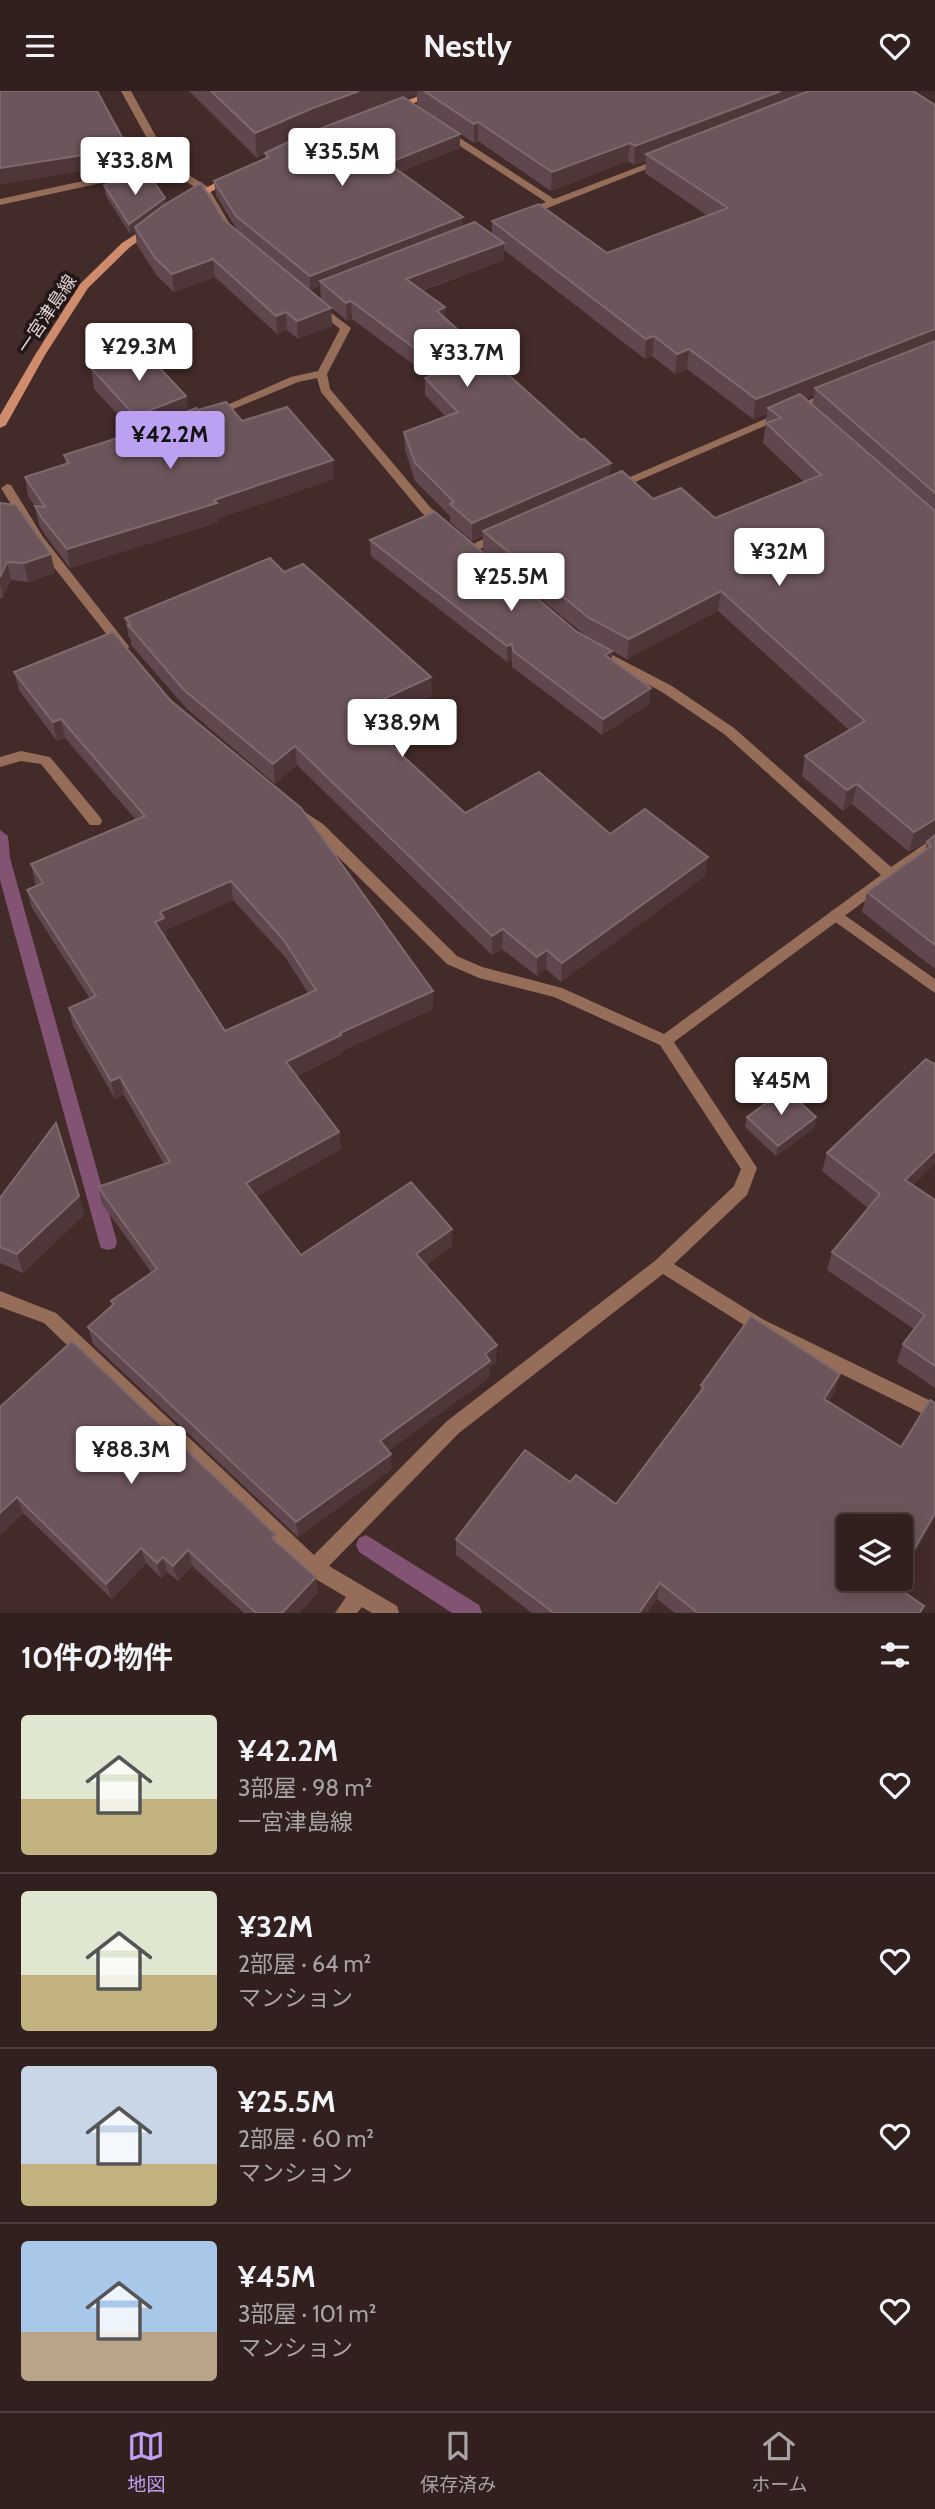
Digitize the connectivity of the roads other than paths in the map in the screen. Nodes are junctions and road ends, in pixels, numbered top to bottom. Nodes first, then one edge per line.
1 (126, 91) edge
2 (440, 91) edge
3 (405, 104) junction
4 (416, 112) edge
5 (379, 113) edge
6 (438, 128) edge
7 (679, 154) edge
8 (167, 166) junction
9 (241, 172) edge
10 (205, 189) junction
11 (0, 202) edge
12 (553, 203) junction
13 (183, 205) edge
14 (514, 218) edge
15 (160, 221) edge
16 (241, 242) edge
17 (307, 298) edge
18 (321, 374) junction
19 (838, 391) edge
20 (799, 406) junction
21 (810, 415) edge
22 (197, 420) edge
23 (0, 425) edge
24 (9, 486) edge
25 (609, 488) edge
26 (507, 532) edge
27 (582, 643) edge
28 (130, 655) edge
29 (0, 762) edge
30 (285, 802) edge
31 (95, 821) dead end
32 (935, 842) edge
33 (891, 875) junction
34 (836, 915) junction
35 (935, 987) edge
36 (665, 1041) junction
37 (662, 1265) junction
38 (0, 1299) edge
39 (935, 1412) edge
40 (314, 1568) junction
41 (361, 1595) junction
42 (344, 1613) edge
43 (390, 1613) edge

1 - 8 street
2 - 3 main road
3 - 4 street
3 - 5 main road
6 - 12 street
7 - 12 street
8 - 10 street
8 - 11 street
9 - 10 main road
10 - 13 main road
10 - 16 street
12 - 14 street
15 - 23 main road, 一宮津島線
17 - 18 street
18 - 22 street
18 - 26 street
19 - 20 street
20 - 21 street
20 - 25 street
24 - 28 street
27 - 33 street
29 - 31 street
30 - 36 street
32 - 33 street
33 - 34 street
34 - 35 street
34 - 36 street
36 - 37 street
37 - 39 street
37 - 40 street
38 - 40 street
40 - 41 street
41 - 42 street
41 - 43 street

